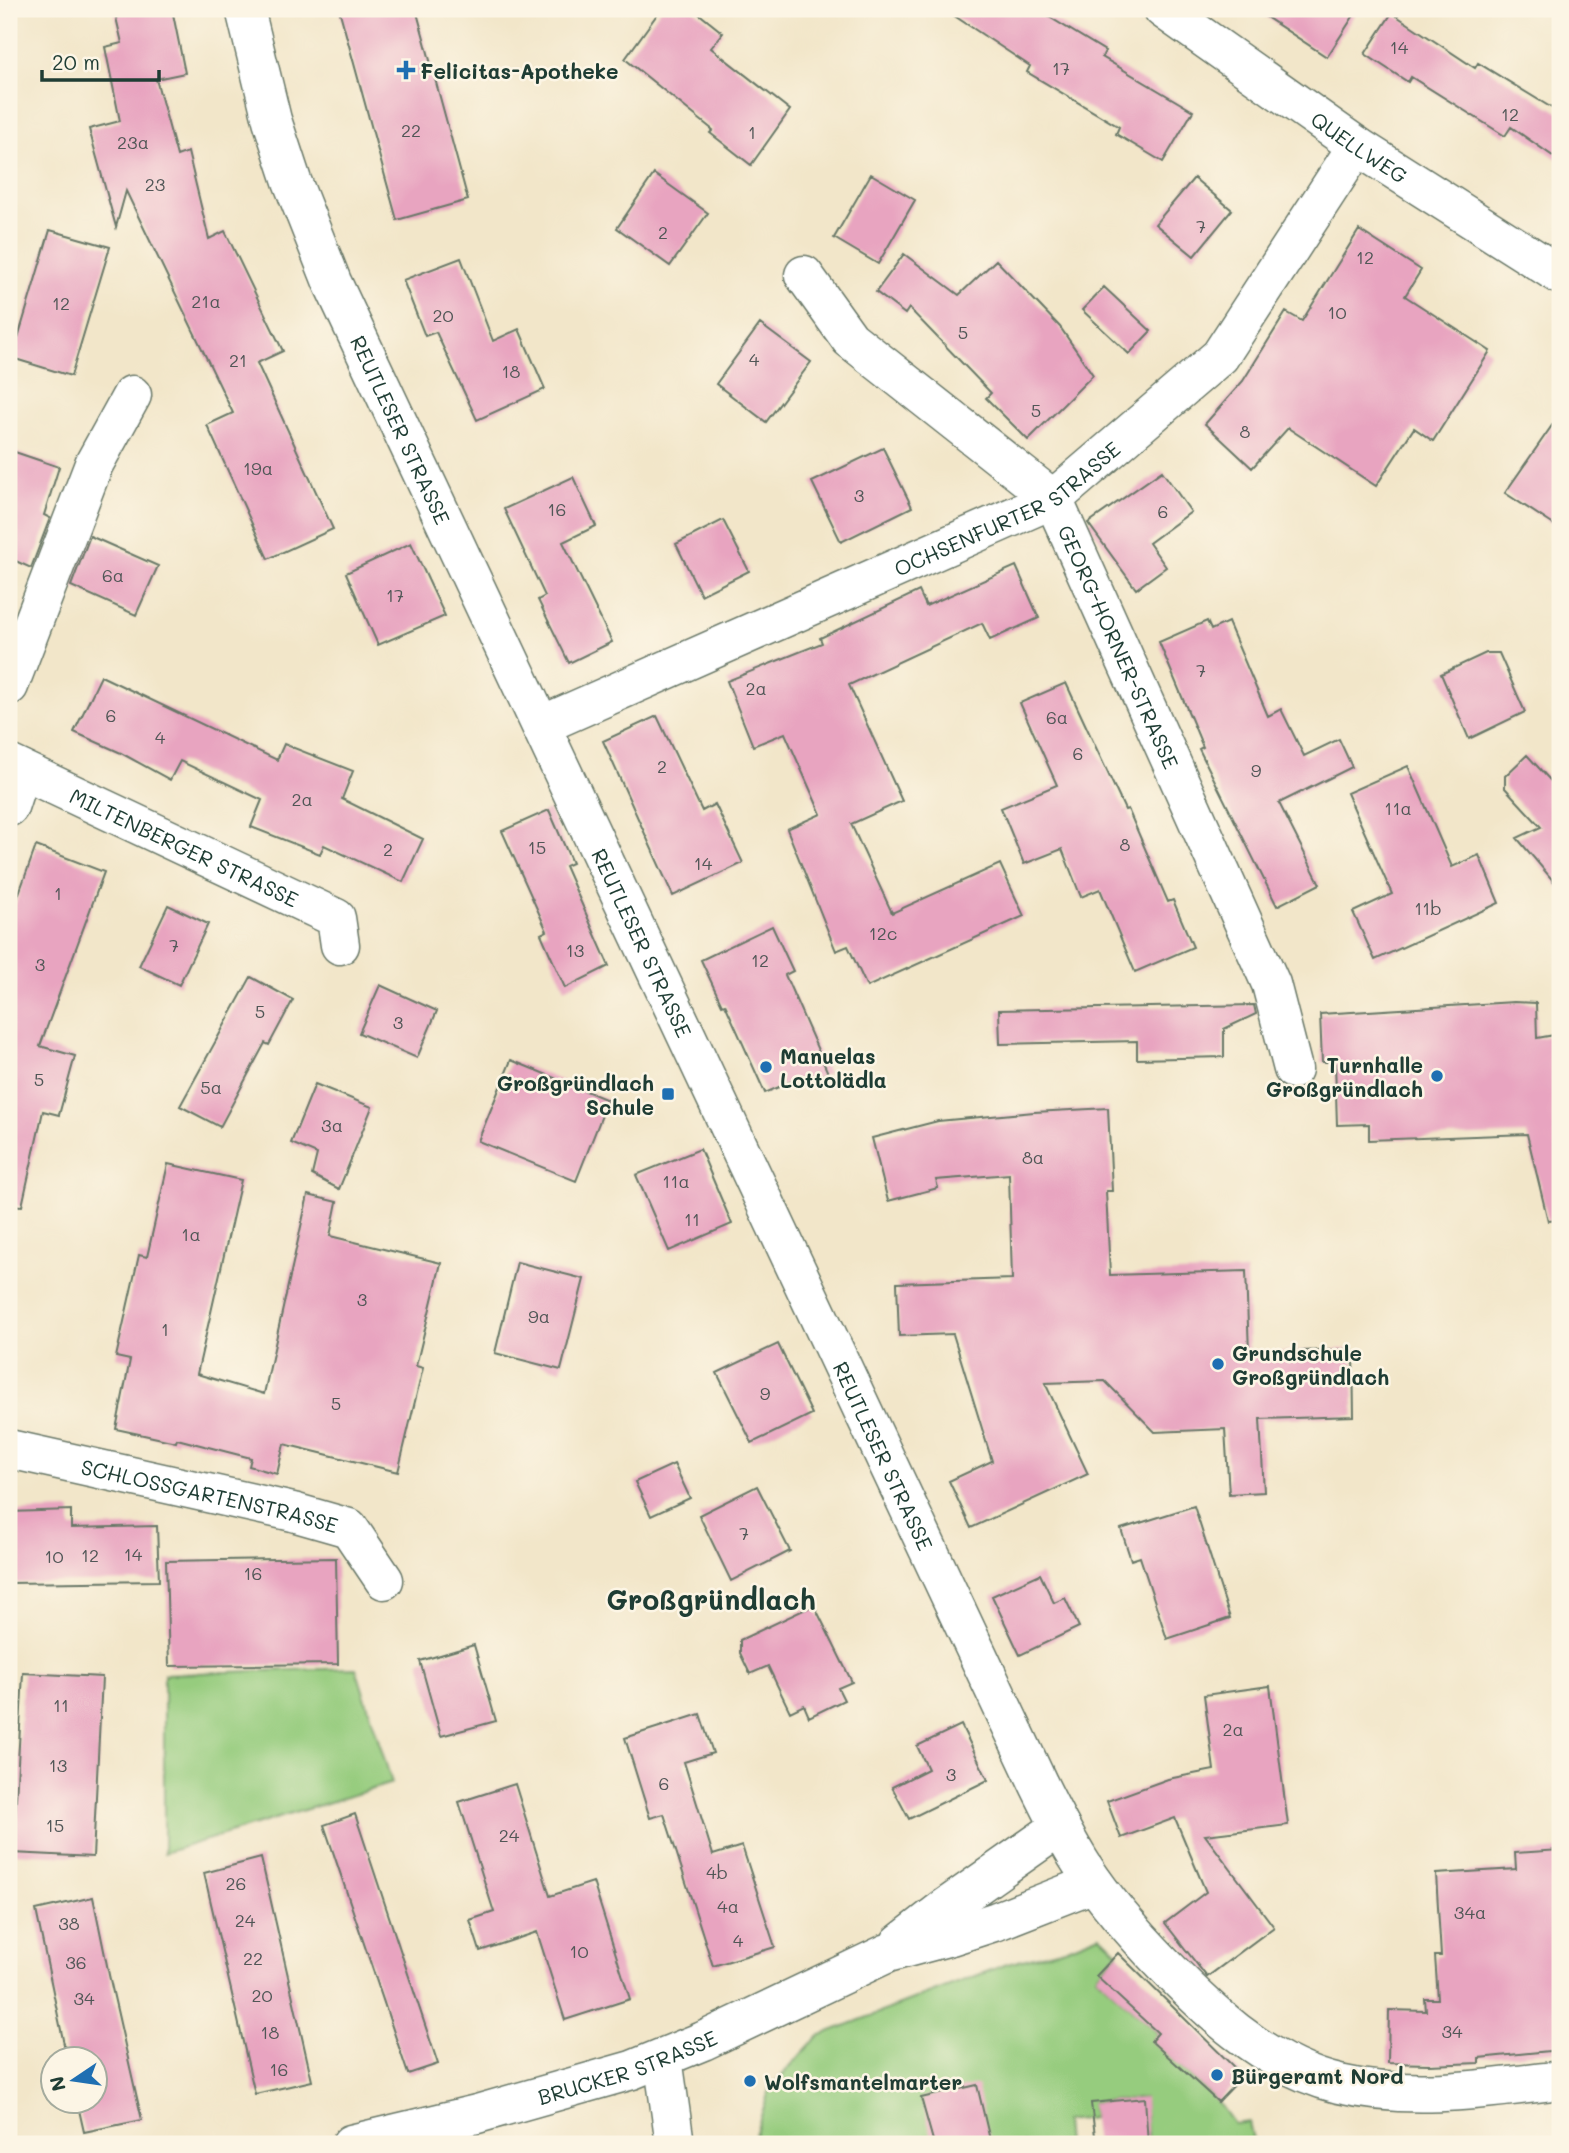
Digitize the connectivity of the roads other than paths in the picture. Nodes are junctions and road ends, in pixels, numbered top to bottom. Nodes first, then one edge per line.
1 (245, 9) edge
2 (1173, 11) edge
3 (1357, 146) junction
4 (804, 275) dead end
5 (1560, 275) edge
6 (132, 395) dead end
7 (1053, 499) junction
8 (9, 686) edge
9 (542, 725) junction
10 (15, 767) edge
11 (9, 807) edge
12 (340, 945) dead end
13 (1293, 1069) dead end
14 (9, 1449) edge
15 (384, 1580) dead end
16 (1060, 1827) junction
17 (1086, 1871) junction
18 (888, 1952) junction
19 (663, 2058) junction
20 (1560, 2080) edge
21 (351, 2144) edge
22 (675, 2144) edge

1 - 9 street, REUTLESER STRASSE
2 - 3 street, QUELLWEG
3 - 5 street, QUELLWEG
3 - 7 street, OCHSENFURTER STRASSE
4 - 7 street, GEORG-HORNER-STRASSE
6 - 8 street
7 - 9 street, OCHSENFURTER STRASSE
7 - 13 street, GEORG-HORNER-STRASSE
9 - 16 street, REUTLESER STRASSE
10 - 11 street
10 - 12 street, MILTENBERGER STRASSE
14 - 15 street, SCHLOSSGARTENSTRASSE
16 - 17 street, REUTLESER STRASSE
16 - 18 street, BRUCKER STRASSE
17 - 18 street, BRUCKER STRASSE
17 - 20 street, REUTLESER STRASSE
18 - 19 street, BRUCKER STRASSE
19 - 21 street, BRUCKER STRASSE
19 - 22 street

